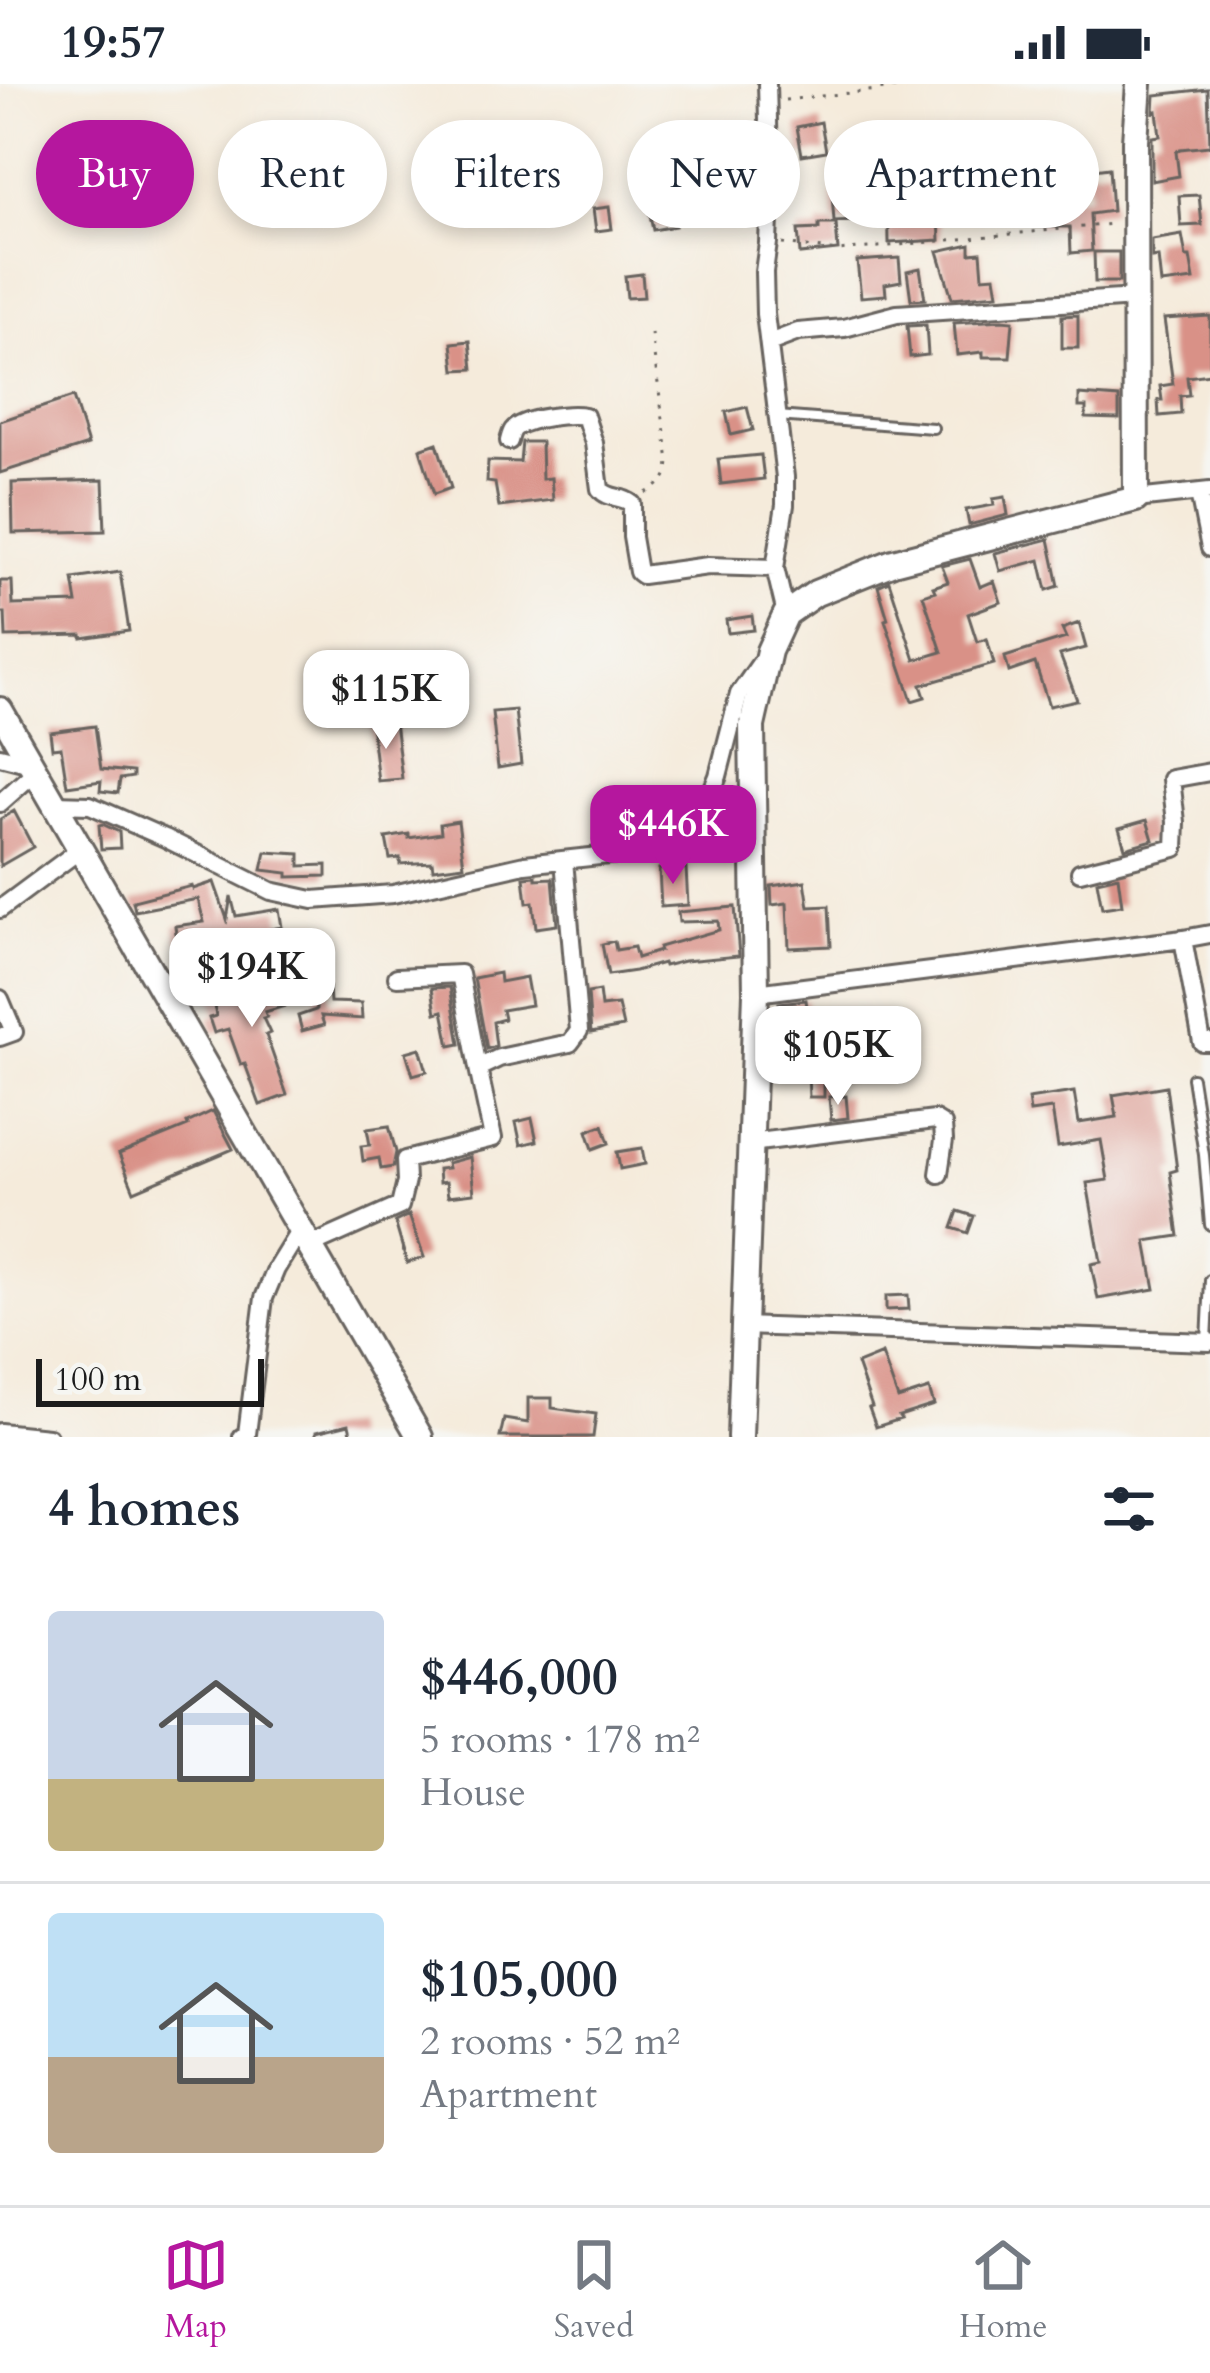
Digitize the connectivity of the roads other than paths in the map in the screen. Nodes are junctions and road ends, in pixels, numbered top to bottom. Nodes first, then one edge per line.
1 (1139, 84) edge
2 (768, 228) edge
3 (1135, 298) junction
4 (769, 343) junction
5 (776, 416) junction
6 (933, 428) dead end
7 (509, 441) dead end
8 (1205, 492) edge
9 (1136, 499) junction
10 (1210, 548) edge
11 (775, 568) junction
12 (786, 614) junction
13 (769, 651) junction
14 (0, 710) edge
15 (0, 756) edge
16 (33, 768) junction
17 (1210, 772) edge
18 (0, 803) edge
19 (55, 804) junction
20 (703, 812) junction
21 (79, 847) junction
22 (563, 860) junction
23 (753, 862) junction
24 (1080, 872) dead end
25 (0, 909) edge
26 (1210, 934) edge
27 (1183, 939) junction
28 (397, 977) dead end
29 (756, 994) junction
30 (0, 999) edge
31 (0, 1037) edge
32 (1210, 1042) edge
33 (478, 1068) junction
34 (1192, 1078) dead end
35 (750, 1143) junction
36 (939, 1174) dead end
37 (1210, 1225) edge
38 (305, 1238) junction
39 (1210, 1280) edge
40 (744, 1326) junction
41 (1209, 1342) edge
42 (0, 1432) edge
43 (48, 1437) edge
44 (242, 1437) edge
45 (420, 1437) edge
46 (740, 1437) edge

1 - 3 main road
2 - 4 street
3 - 4 street
3 - 9 main road
4 - 5 street
5 - 6 lane
5 - 11 street
7 - 11 street
8 - 9 street
8 - 10 street
9 - 12 main road
11 - 12 street
12 - 13 main road
13 - 20 street
13 - 23 main road
14 - 16 main road
15 - 16 street
16 - 18 street
16 - 19 main road
17 - 24 street
19 - 21 main road
19 - 22 street
20 - 22 street
20 - 23 street
21 - 25 street
21 - 38 main road
22 - 33 street
23 - 29 main road
26 - 27 street
27 - 29 street
27 - 32 street
28 - 33 street
29 - 35 main road
30 - 31 street
33 - 38 street
34 - 37 lane
35 - 36 street
35 - 40 main road
38 - 44 street
38 - 45 main road
39 - 41 lane
40 - 41 street
40 - 46 main road
42 - 43 street

